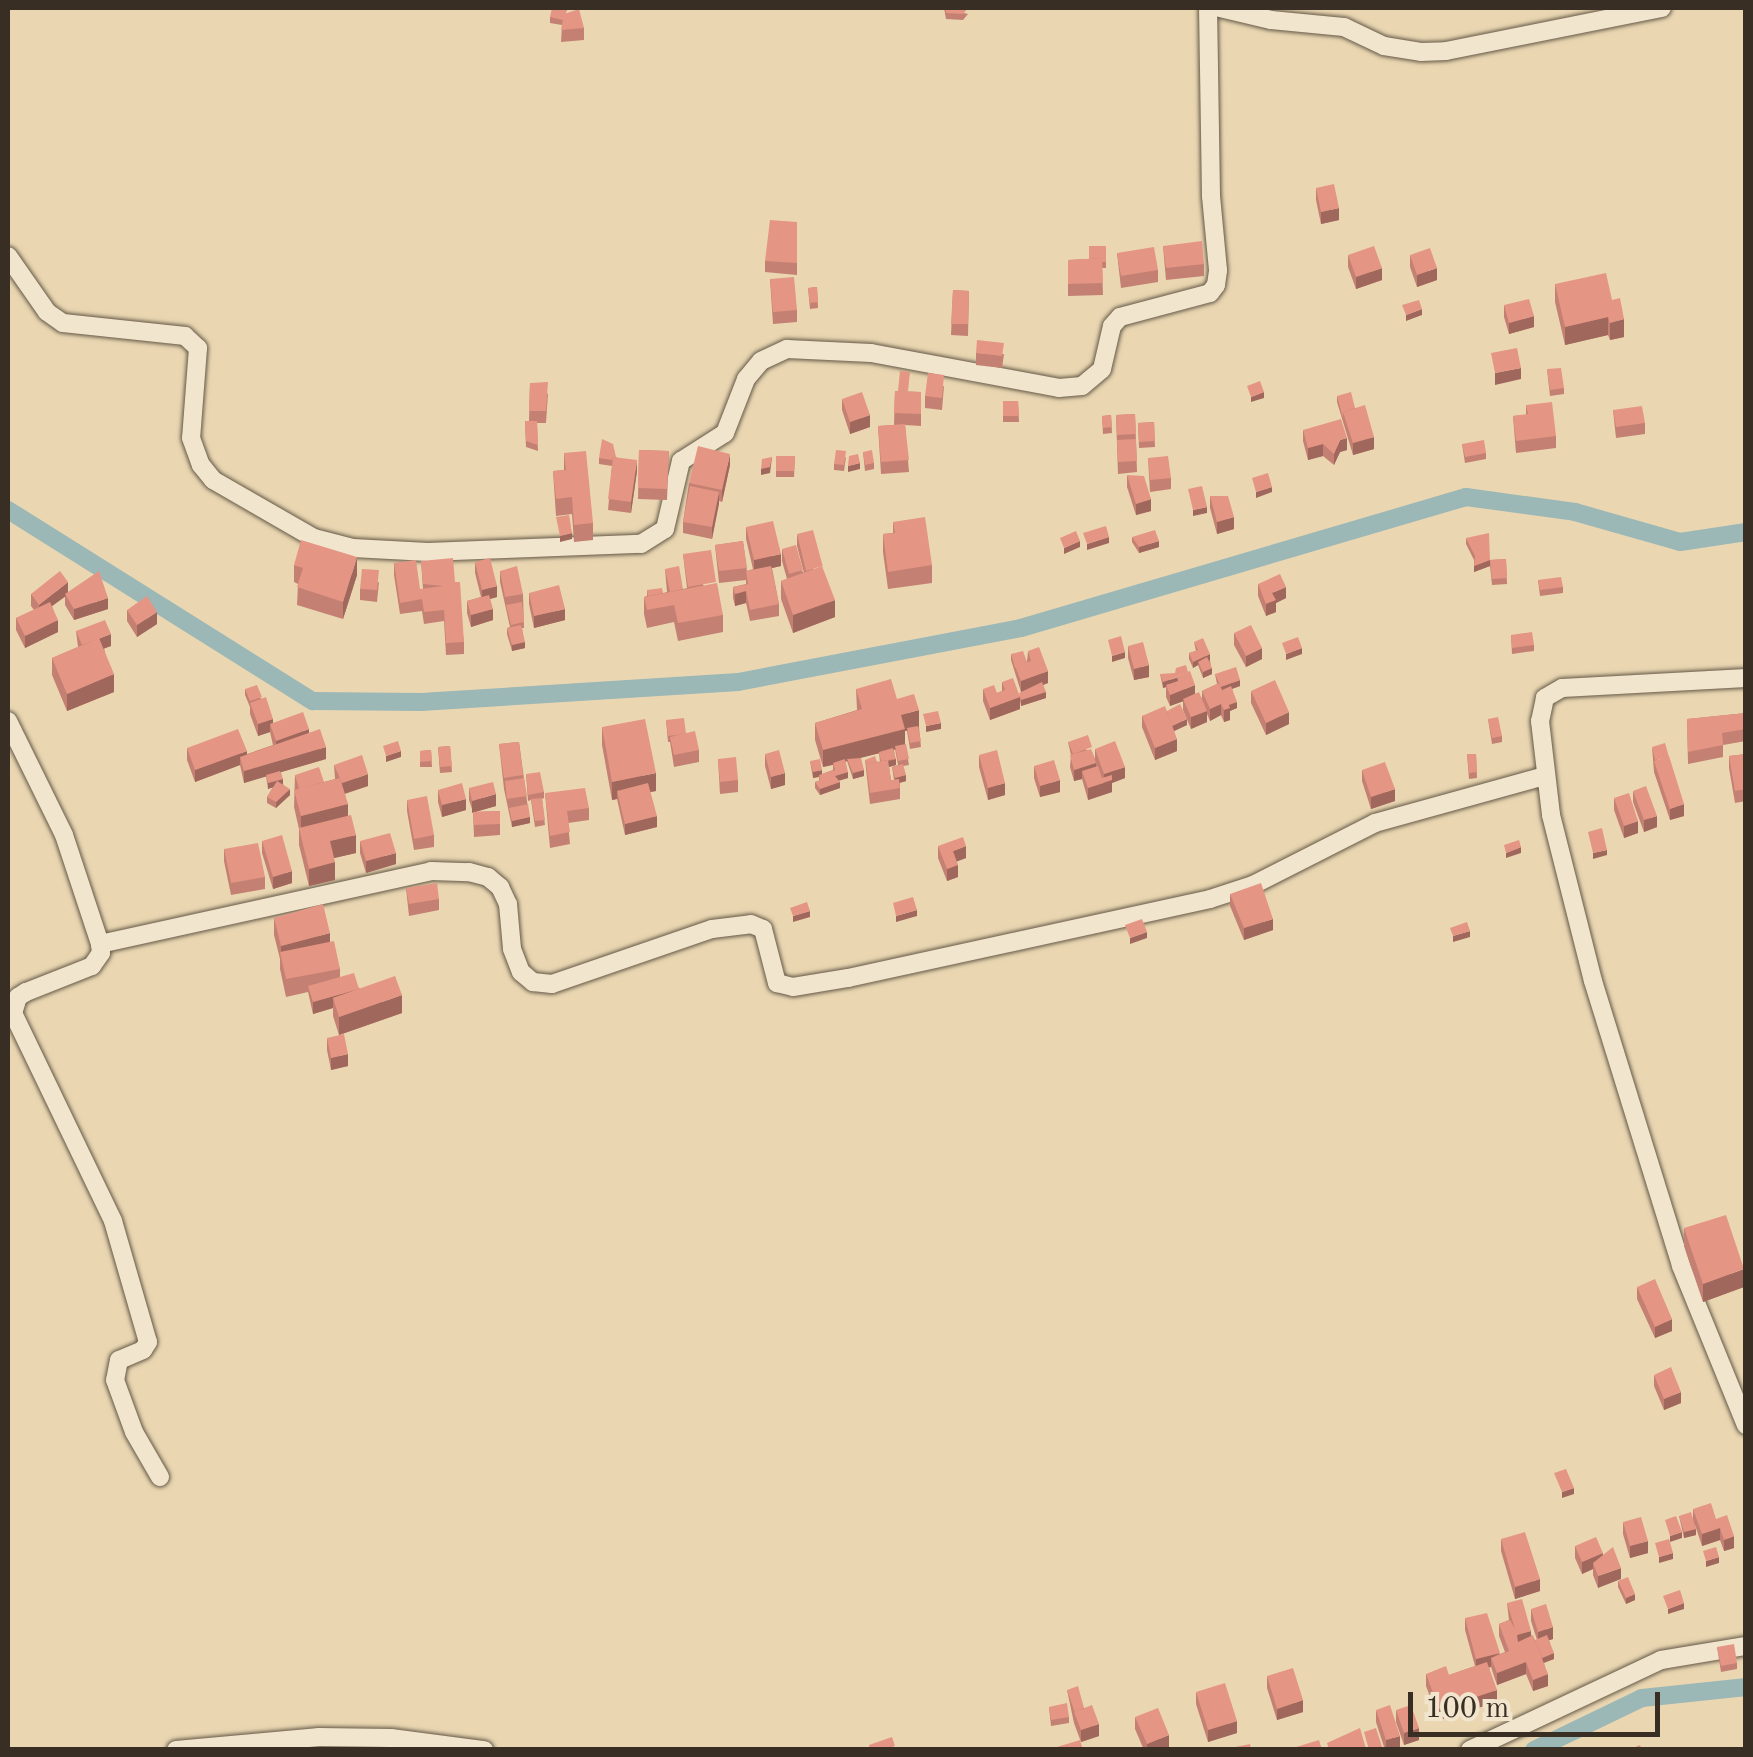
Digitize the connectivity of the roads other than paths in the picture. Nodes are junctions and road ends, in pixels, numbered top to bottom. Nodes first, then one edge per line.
1 (1208, 8) edge
2 (1220, 8) edge
3 (1662, 8) edge
4 (8, 256) edge
5 (1746, 678) edge
6 (8, 721) edge
7 (1544, 776) junction
8 (100, 944) junction
9 (1746, 1424) edge
10 (160, 1477) dead end
11 (1745, 1646) edge
12 (1746, 1664) edge
13 (176, 1750) edge
14 (484, 1750) edge
15 (1470, 1750) edge

1 - 4 street
2 - 3 street
5 - 7 street
6 - 8 street
7 - 8 street
7 - 9 street
8 - 10 street
11 - 12 street
11 - 15 street
13 - 14 street

